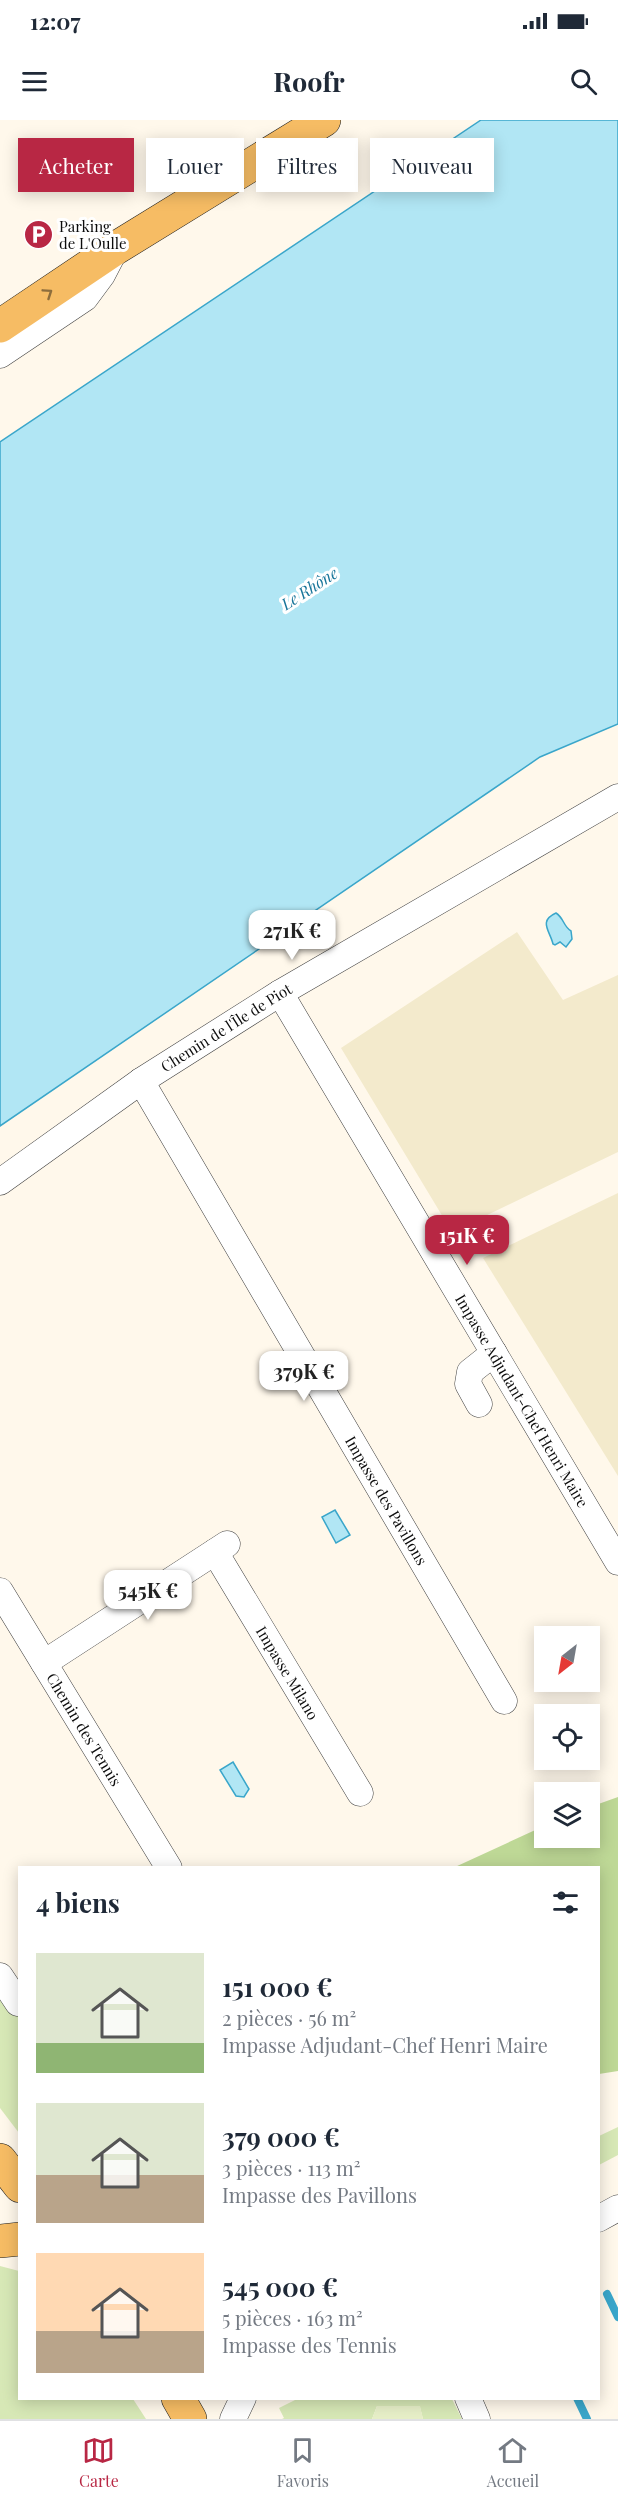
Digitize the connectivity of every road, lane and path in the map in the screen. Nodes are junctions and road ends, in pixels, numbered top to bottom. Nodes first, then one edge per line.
1 (324, 120) edge
2 (116, 248) junction
3 (0, 326) edge
4 (0, 355) edge
5 (618, 797) edge
6 (280, 993) junction
7 (141, 1082) junction
8 (0, 1182) edge
9 (494, 1353) junction
10 (479, 1404) dead end
11 (618, 1562) edge
12 (0, 1591) edge
13 (44, 1663) junction
14 (504, 1701) dead end
15 (360, 1793) dead end
16 (169, 1866) edge
17 (0, 1976) edge
18 (18, 2003) edge
19 (0, 2160) edge
20 (18, 2183) edge
21 (618, 2208) edge
22 (600, 2218) edge
23 (18, 2239) edge
24 (0, 2241) edge
25 (179, 2400) edge
26 (242, 2400) edge
27 (469, 2400) edge
28 (190, 2419) edge
29 (233, 2419) edge
30 (477, 2419) edge

1 - 2 main road
3 -> 2 main road
2 - 4 street
5 - 6 street, Chemin de l'Île de Piot
6 - 7 street, Chemin de l'Île de Piot
6 - 9 street, Impasse Adjudant-Chef Henri Maire
7 - 8 street, Chemin de l'Île de Piot
7 - 14 street, Impasse des Pavillons
9 - 10 street
9 - 11 street, Impasse Adjudant-Chef Henri Maire
12 - 13 street, Chemin des Tennis
13 - 15 street, Impasse Milano
13 - 16 street, Chemin des Tennis
17 - 18 street
19 - 20 main road
21 - 22 street
23 - 24 main road
25 - 28 main road
26 - 29 street
27 - 30 street

